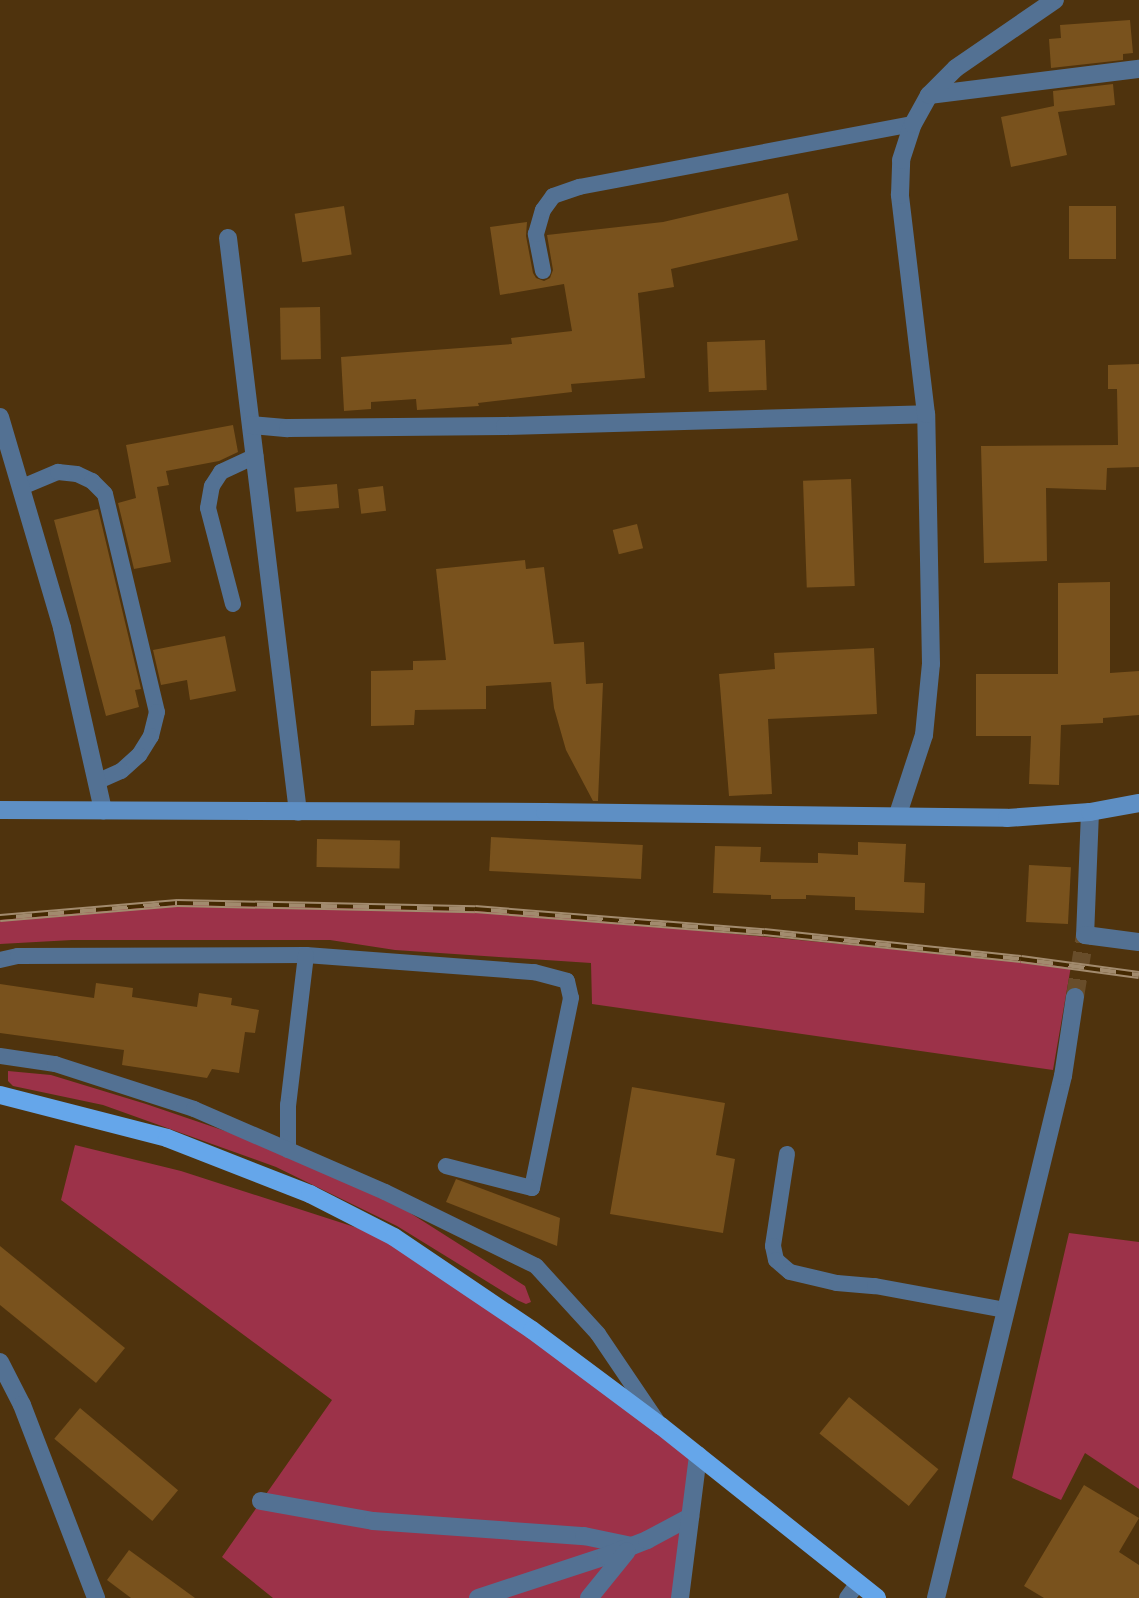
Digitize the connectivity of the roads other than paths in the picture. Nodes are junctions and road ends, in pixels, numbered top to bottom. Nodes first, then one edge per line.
1 (1055, 0) edge
2 (1139, 69) edge
3 (929, 95) junction
4 (913, 124) junction
5 (228, 238) dead end
6 (543, 271) dead end
7 (926, 414) junction
8 (0, 417) edge
9 (251, 425) junction
10 (255, 456) junction
11 (22, 487) junction
12 (233, 604) dead end
13 (99, 780) junction
14 (1139, 803) edge
15 (0, 810) edge
16 (103, 810) junction
17 (298, 812) junction
18 (1090, 812) junction
19 (898, 814) junction
20 (1139, 942) edge
21 (306, 955) junction
22 (0, 960) edge
23 (1075, 997) tunnel mouth
24 (0, 1056) edge
25 (0, 1096) edge
26 (288, 1105) junction
27 (259, 1138) junction
28 (288, 1150) junction
29 (787, 1154) dead end
30 (446, 1166) dead end
31 (1006, 1310) junction
32 (0, 1362) edge
33 (661, 1426) junction
34 (698, 1455) junction
35 (261, 1501) dead end
36 (690, 1517) junction
37 (632, 1546) junction
38 (853, 1591) edge
39 (96, 1598) edge
40 (478, 1598) edge
41 (589, 1598) edge
42 (680, 1598) edge
43 (877, 1598) edge
44 (936, 1598) edge

1 - 3 street
2 - 3 street
3 - 4 street
4 - 6 lane
4 - 7 street
5 - 9 street
7 - 9 street
7 - 19 street
8 - 11 street
9 - 10 street
10 - 12 lane
10 - 17 street
11 - 13 street
11 - 13 lane
13 - 16 street
14 - 18 street
15 - 16 street
16 - 17 street
17 - 19 street
18 - 19 street
18 - 20 street
21 - 22 lane
21 - 26 lane
21 - 30 lane
23 - 31 street
24 - 27 lane
25 - 33 main road
26 - 27 lane
26 - 28 lane
27 - 28 lane
28 - 33 lane
29 - 31 lane
31 - 44 street
32 - 39 street
33 - 34 main road
34 - 36 street
34 - 38 main road
35 - 37 street
36 - 37 street
36 - 42 street
37 - 40 street
37 - 41 street
38 - 43 main road

